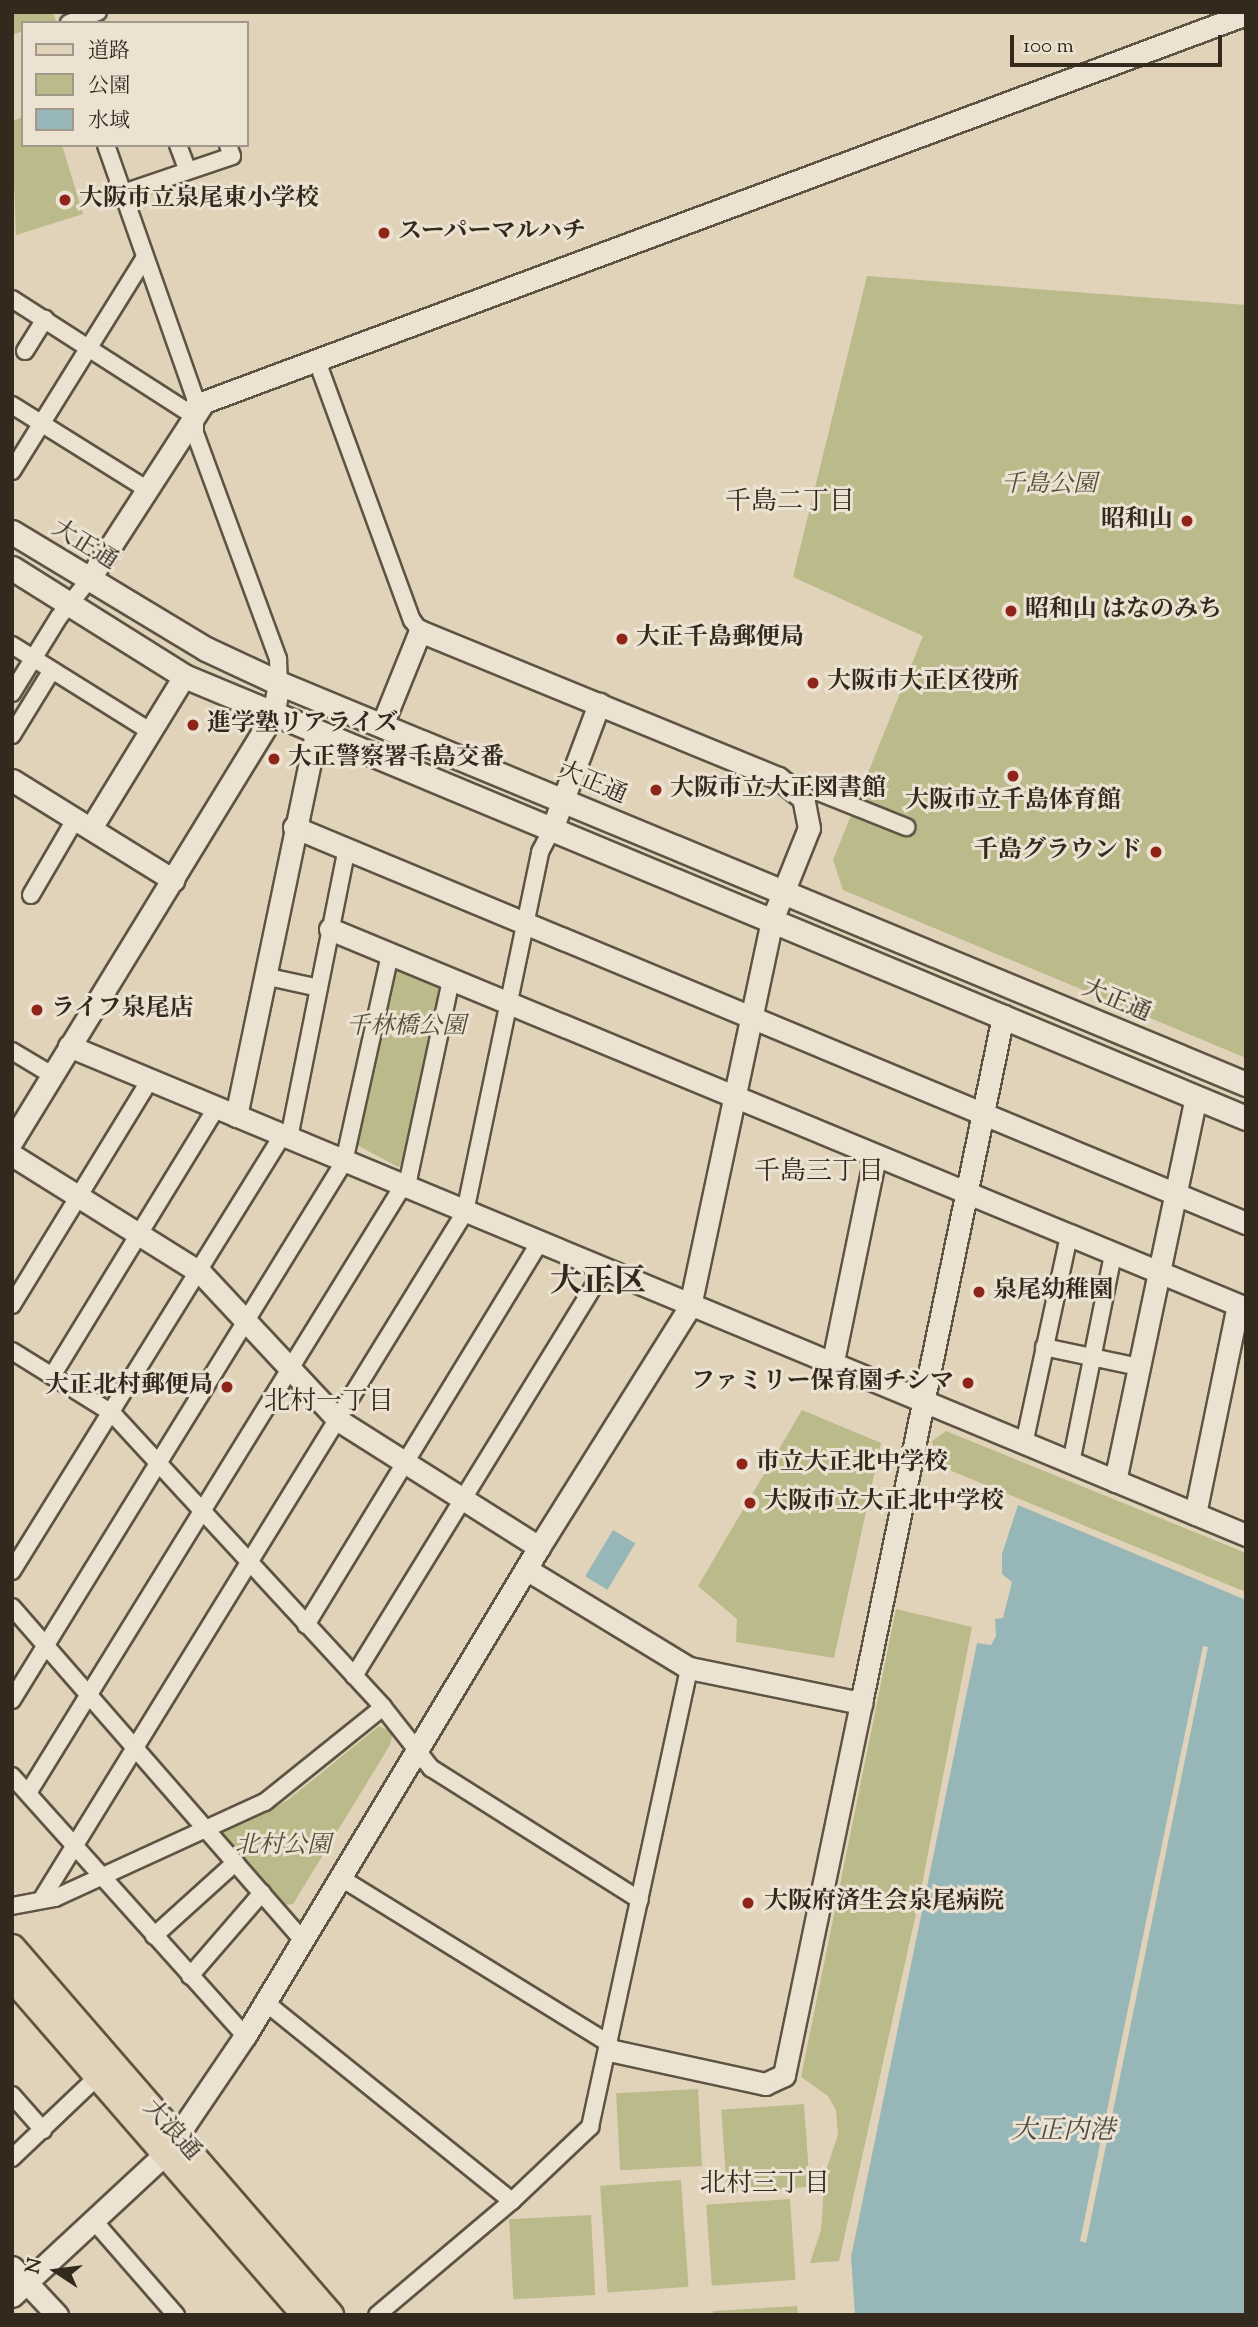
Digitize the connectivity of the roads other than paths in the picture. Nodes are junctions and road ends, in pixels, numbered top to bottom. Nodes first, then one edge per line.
1 (98, 12) edge
2 (1246, 14) edge
3 (74, 21) edge
4 (107, 147) edge
5 (179, 147) edge
6 (229, 147) edge
7 (187, 169) junction
8 (122, 193) junction
9 (145, 257) junction
10 (12, 299) edge
11 (45, 319) junction
12 (89, 347) junction
13 (25, 351) dead end
14 (317, 360) junction
15 (12, 405) edge
16 (194, 416) junction
17 (42, 424) junction
18 (12, 471) edge
19 (148, 490) junction
20 (12, 532) edge
21 (12, 568) edge
22 (88, 580) junction
23 (69, 604) junction
24 (420, 631) junction
25 (12, 645) edge
26 (34, 658) junction
27 (52, 670) junction
28 (184, 676) junction
29 (279, 683) junction
30 (12, 693) edge
31 (599, 704) junction
32 (273, 715) junction
33 (382, 725) junction
34 (151, 732) junction
35 (316, 733) junction
36 (12, 736) edge
37 (12, 780) edge
38 (821, 793) dead end
39 (563, 800) junction
40 (84, 823) junction
41 (294, 827) junction
42 (906, 827) dead end
43 (552, 829) junction
44 (347, 849) junction
45 (173, 880) junction
46 (785, 893) junction
47 (31, 895) dead end
48 (772, 920) junction
49 (525, 923) junction
50 (330, 929) junction
51 (390, 954) junction
52 (264, 976) junction
53 (452, 980) junction
54 (319, 988) junction
55 (508, 1003) junction
56 (1003, 1016) junction
57 (752, 1017) junction
58 (69, 1046) junction
59 (12, 1051) edge
60 (52, 1075) junction
61 (150, 1080) junction
62 (1246, 1084) edge
63 (1196, 1098) junction
64 (733, 1099) junction
65 (226, 1112) junction
66 (983, 1113) junction
67 (1246, 1118) edge
68 (285, 1137) junction
69 (12, 1141) edge
70 (12, 1155) edge
71 (875, 1156) junction
72 (344, 1161) junction
73 (403, 1186) junction
74 (966, 1194) junction
75 (1176, 1194) junction
76 (79, 1196) junction
77 (466, 1212) junction
78 (1246, 1223) edge
79 (140, 1235) junction
80 (1069, 1236) junction
81 (539, 1243) junction
82 (1113, 1254) junction
83 (603, 1271) junction
84 (201, 1273) junction
85 (1159, 1273) junction
86 (12, 1305) edge
87 (690, 1306) junction
88 (1242, 1307) edge
89 (246, 1322) junction
90 (1044, 1347) junction
91 (12, 1351) edge
92 (1092, 1357) junction
93 (832, 1366) junction
94 (1139, 1367) junction
95 (290, 1369) junction
96 (52, 1376) junction
97 (924, 1402) junction
98 (112, 1413) junction
99 (338, 1420) junction
100 (1024, 1444) junction
101 (404, 1462) junction
102 (1071, 1463) junction
103 (159, 1465) junction
104 (1115, 1481) junction
105 (462, 1499) junction
106 (203, 1514) junction
107 (1195, 1514) junction
108 (1246, 1535) edge
109 (539, 1547) junction
110 (249, 1564) junction
111 (526, 1569) junction
112 (12, 1571) edge
113 (12, 1607) edge
114 (306, 1625) junction
115 (46, 1646) junction
116 (689, 1668) junction
117 (354, 1676) junction
118 (89, 1696) junction
119 (12, 1700) edge
120 (861, 1703) junction
121 (383, 1707) junction
122 (136, 1750) junction
123 (418, 1750) junction
124 (12, 1776) edge
125 (28, 1793) junction
126 (207, 1829) junction
127 (75, 1847) junction
128 (236, 1862) junction
129 (101, 1878) junction
130 (341, 1878) junction
131 (262, 1893) junction
132 (43, 1897) junction
133 (640, 1900) junction
134 (12, 1906) edge
135 (153, 1936) junction
136 (302, 1940) junction
137 (12, 1948) edge
138 (190, 1976) junction
139 (12, 1978) edge
140 (265, 2002) junction
141 (245, 2036) junction
142 (610, 2047) junction
143 (98, 2076) junction
144 (12, 2095) edge
145 (43, 2130) junction
146 (171, 2145) junction
147 (12, 2158) edge
148 (512, 2201) junction
149 (94, 2221) junction
150 (12, 2267) edge
151 (20, 2289) edge
152 (57, 2315) edge
153 (176, 2315) edge
154 (306, 2315) edge
155 (330, 2315) edge
156 (377, 2315) edge

1 - 3 street
2 - 14 street
4 - 8 street
5 - 7 street
6 - 7 street
7 - 8 street
8 - 9 street
9 - 12 street
9 - 16 street
10 - 11 street
11 - 12 street
11 - 13 street
12 - 16 street
12 - 17 street
14 - 16 street
14 - 24 street
15 - 17 street
16 - 19 street
16 - 29 street
17 - 18 street
17 - 19 street
19 - 22 street
20 - 22 main road, 大正通
21 - 23 main road
22 - 23 street
22 - 29 main road, 大正通
23 - 26 street
23 - 28 main road
24 - 31 street
24 - 33 street
25 - 26 street
26 - 27 street
26 - 30 street
27 - 34 street
27 - 36 street
28 - 32 main road
28 - 34 street
29 - 32 street
29 - 33 main road, 大正通
31 - 39 street
31 - 46 street
32 - 35 main road
32 - 45 street
33 - 39 main road, 大正通
34 - 40 street
35 - 41 street
35 - 43 main road
37 - 40 street
38 - 42 street
39 - 43 street
39 - 46 main road, 大正通
40 - 45 street
40 - 47 street
41 - 44 street
41 - 52 street
43 - 48 main road
43 - 49 street
44 - 49 street
44 - 50 street
45 - 58 street
46 - 48 street
46 - 62 main road, 大正通
48 - 56 main road
48 - 57 street
49 - 55 street
49 - 57 street
50 - 51 street
50 - 54 street
51 - 53 street
51 - 72 street
52 - 54 street
52 - 65 street
53 - 55 street
53 - 73 street
54 - 68 street
55 - 64 street
55 - 77 street
56 - 63 main road
56 - 66 street
57 - 64 street
57 - 66 street
58 - 60 street
58 - 61 street
59 - 60 street
60 - 69 street
61 - 65 street
61 - 76 street
63 - 67 main road
63 - 75 street
64 - 71 street
64 - 87 street
65 - 68 street
65 - 79 street
66 - 74 street
66 - 75 street
68 - 72 street
68 - 84 street
70 - 76 street
71 - 74 street
71 - 93 street
72 - 73 street
72 - 89 street
73 - 77 street
73 - 95 street
74 - 80 street
74 - 97 street
75 - 78 street
75 - 85 street
76 - 79 street
76 - 86 street
77 - 81 street
77 - 99 street
79 - 84 street
79 - 96 street
80 - 82 street
80 - 90 street
81 - 83 street
81 - 101 street
82 - 85 street
82 - 92 street
83 - 87 street
83 - 105 street
84 - 89 street
84 - 98 street
85 - 88 street
85 - 94 street
87 - 93 street
87 - 109 street
88 - 107 street
89 - 95 street
89 - 103 street
90 - 92 street
90 - 100 street
91 - 96 street
92 - 94 street
92 - 102 street
93 - 97 street
94 - 104 street
95 - 99 street
95 - 106 street
96 - 98 street
97 - 100 street
97 - 120 street
98 - 103 street
98 - 112 street
99 - 101 street
99 - 110 street
100 - 102 street
101 - 105 street
101 - 114 street
102 - 104 street
103 - 106 street
103 - 115 street
104 - 107 street
105 - 109 street
105 - 117 street
106 - 110 street
106 - 118 street
107 - 108 street
109 - 111 street
110 - 114 street
110 - 122 street
111 - 116 street
111 - 123 street
113 - 115 street
114 - 117 street
115 - 118 street
115 - 119 street
116 - 120 street
116 - 133 street
117 - 121 street
118 - 122 street
118 - 125 street
120 - 142 street
121 - 123 street
121 - 126 street
122 - 126 street
122 - 127 street
123 - 130 street
123 - 133 street
124 - 125 street
125 - 127 street
126 - 128 street
126 - 129 street
127 - 129 street
127 - 132 street
128 - 131 street
128 - 135 street
129 - 132 street
129 - 135 street
130 - 136 street
130 - 142 street
131 - 136 street
131 - 138 street
132 - 134 street
133 - 142 street
135 - 138 street
136 - 140 street
137 - 146 main road, 大浪通
138 - 141 street
139 - 143 main road, 大浪通
140 - 141 street
140 - 148 street
141 - 146 street
142 - 148 street
143 - 145 street
143 - 146 main road, 大浪通
144 - 145 street
145 - 147 street
146 - 149 street
146 - 154 main road, 大浪通
146 - 155 main road, 大浪通
148 - 156 street
149 - 151 street
149 - 153 street
150 - 151 street
151 - 152 street

